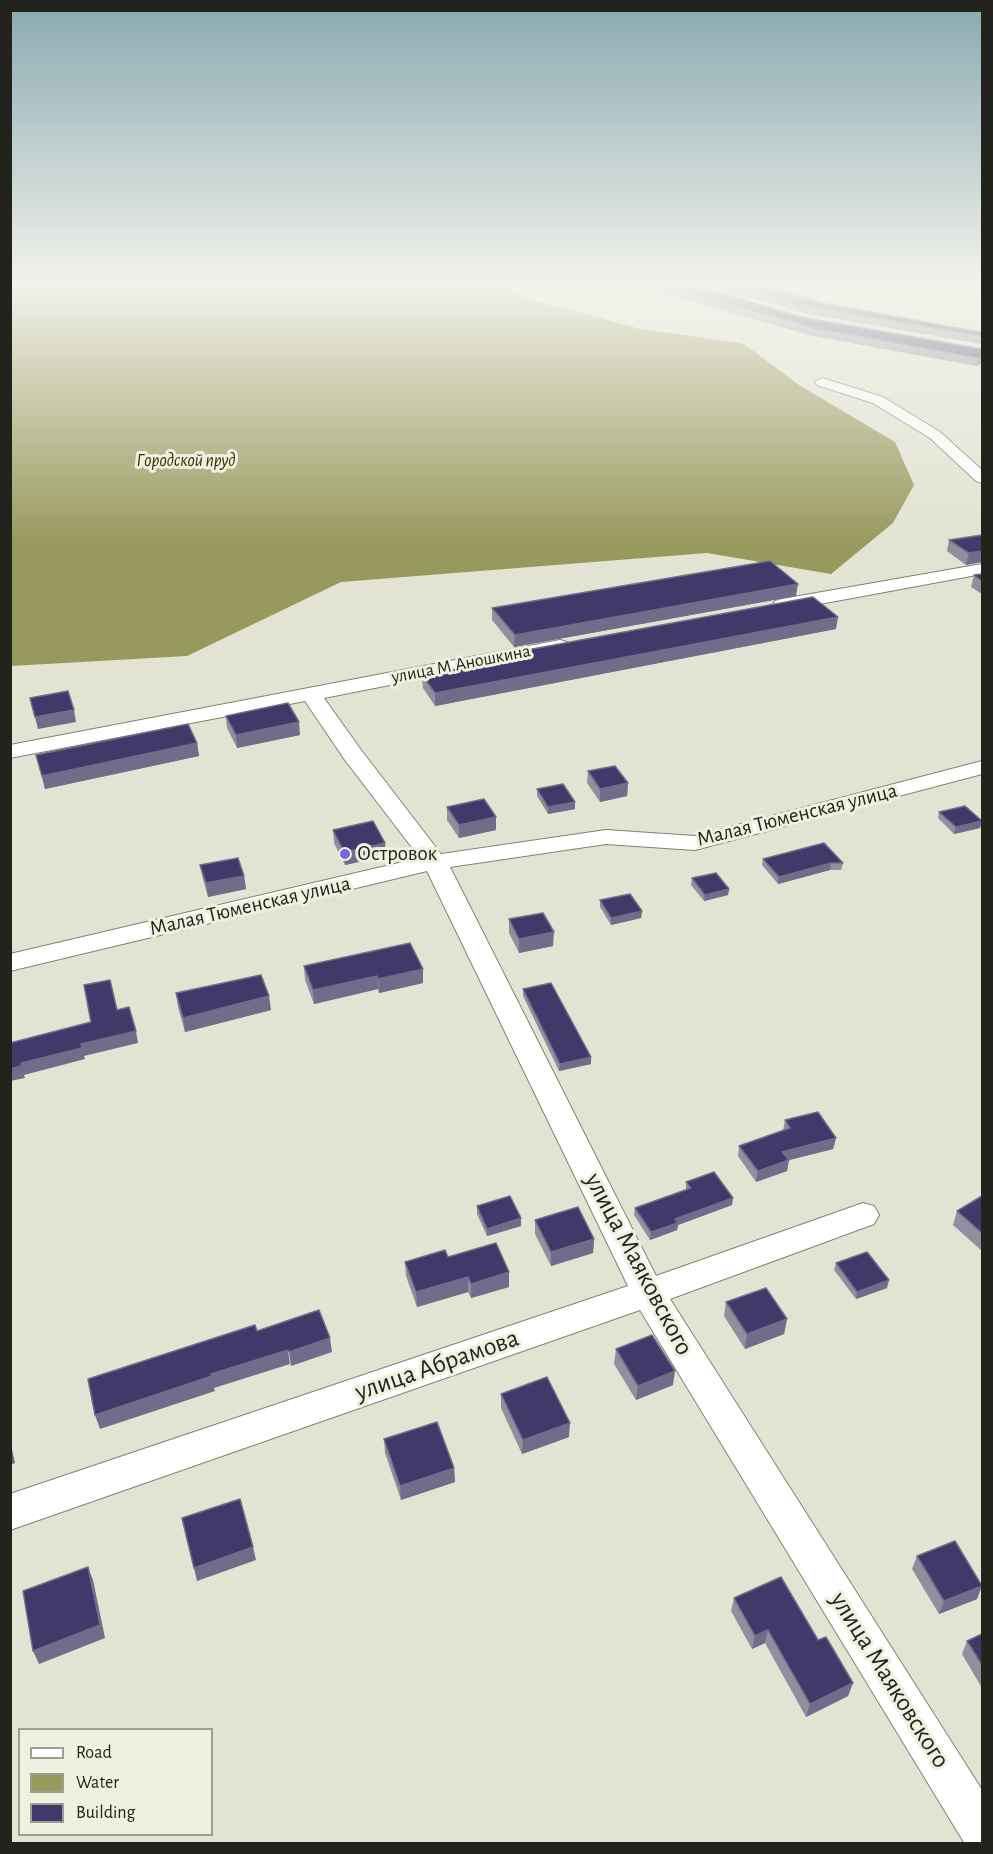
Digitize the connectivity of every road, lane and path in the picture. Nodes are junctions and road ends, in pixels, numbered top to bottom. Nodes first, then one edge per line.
1 (822, 382) dead end
2 (982, 478) edge
3 (982, 569) edge
4 (760, 609) edge
5 (574, 643) edge
6 (310, 693) junction
7 (10, 752) edge
8 (982, 768) edge
9 (435, 862) junction
10 (10, 963) edge
11 (863, 1215) dead end
12 (648, 1293) junction
13 (10, 1512) edge
14 (982, 1830) edge

1 - 2 street
3 - 4 street
5 - 6 street, улица М.Аношкина
6 - 7 street, улица М.Аношкина
6 - 9 street, улица Маяковского
8 - 9 street, Малая Тюменская улица
9 - 10 street, Малая Тюменская улица
9 - 12 street, улица Маяковского
11 - 12 street, улица Абрамова
12 - 13 street, улица Абрамова
12 - 14 street, улица Маяковского

